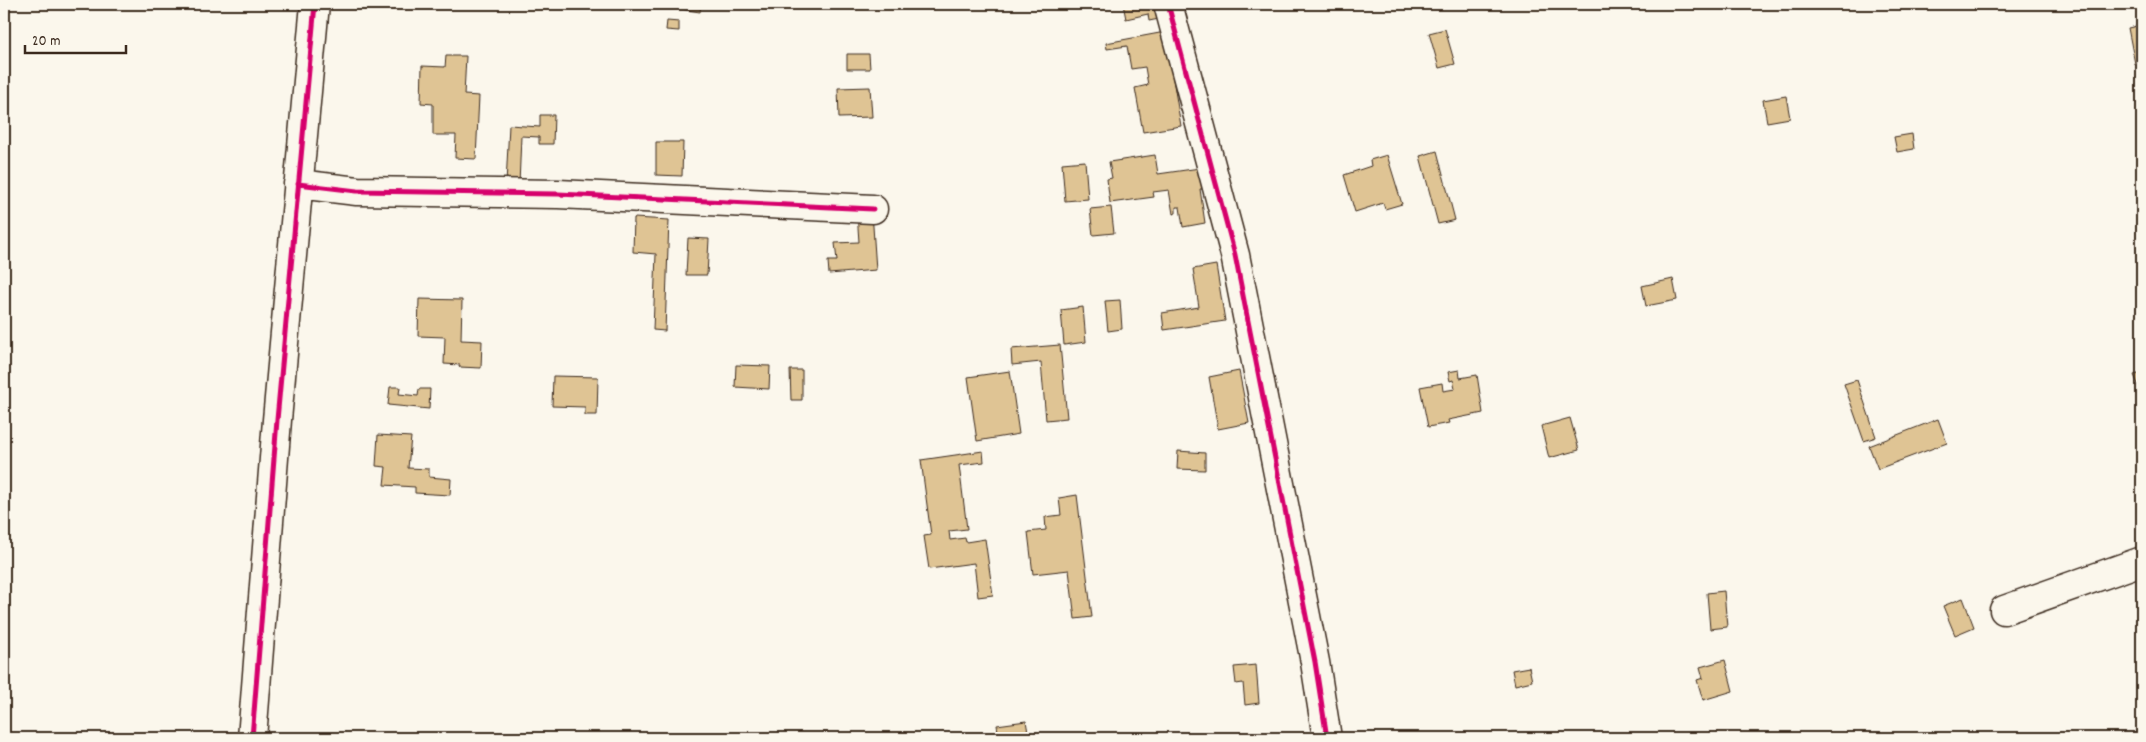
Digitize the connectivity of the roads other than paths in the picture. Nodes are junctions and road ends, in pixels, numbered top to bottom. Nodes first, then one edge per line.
1 (315, 4) edge
2 (1168, 4) edge
3 (298, 184) junction
4 (874, 209) dead end
5 (2142, 561) edge
6 (2004, 610) dead end
7 (252, 738) edge
8 (1327, 738) edge

1 - 3 street
2 - 8 street
3 - 4 street
3 - 7 street
5 - 6 street

